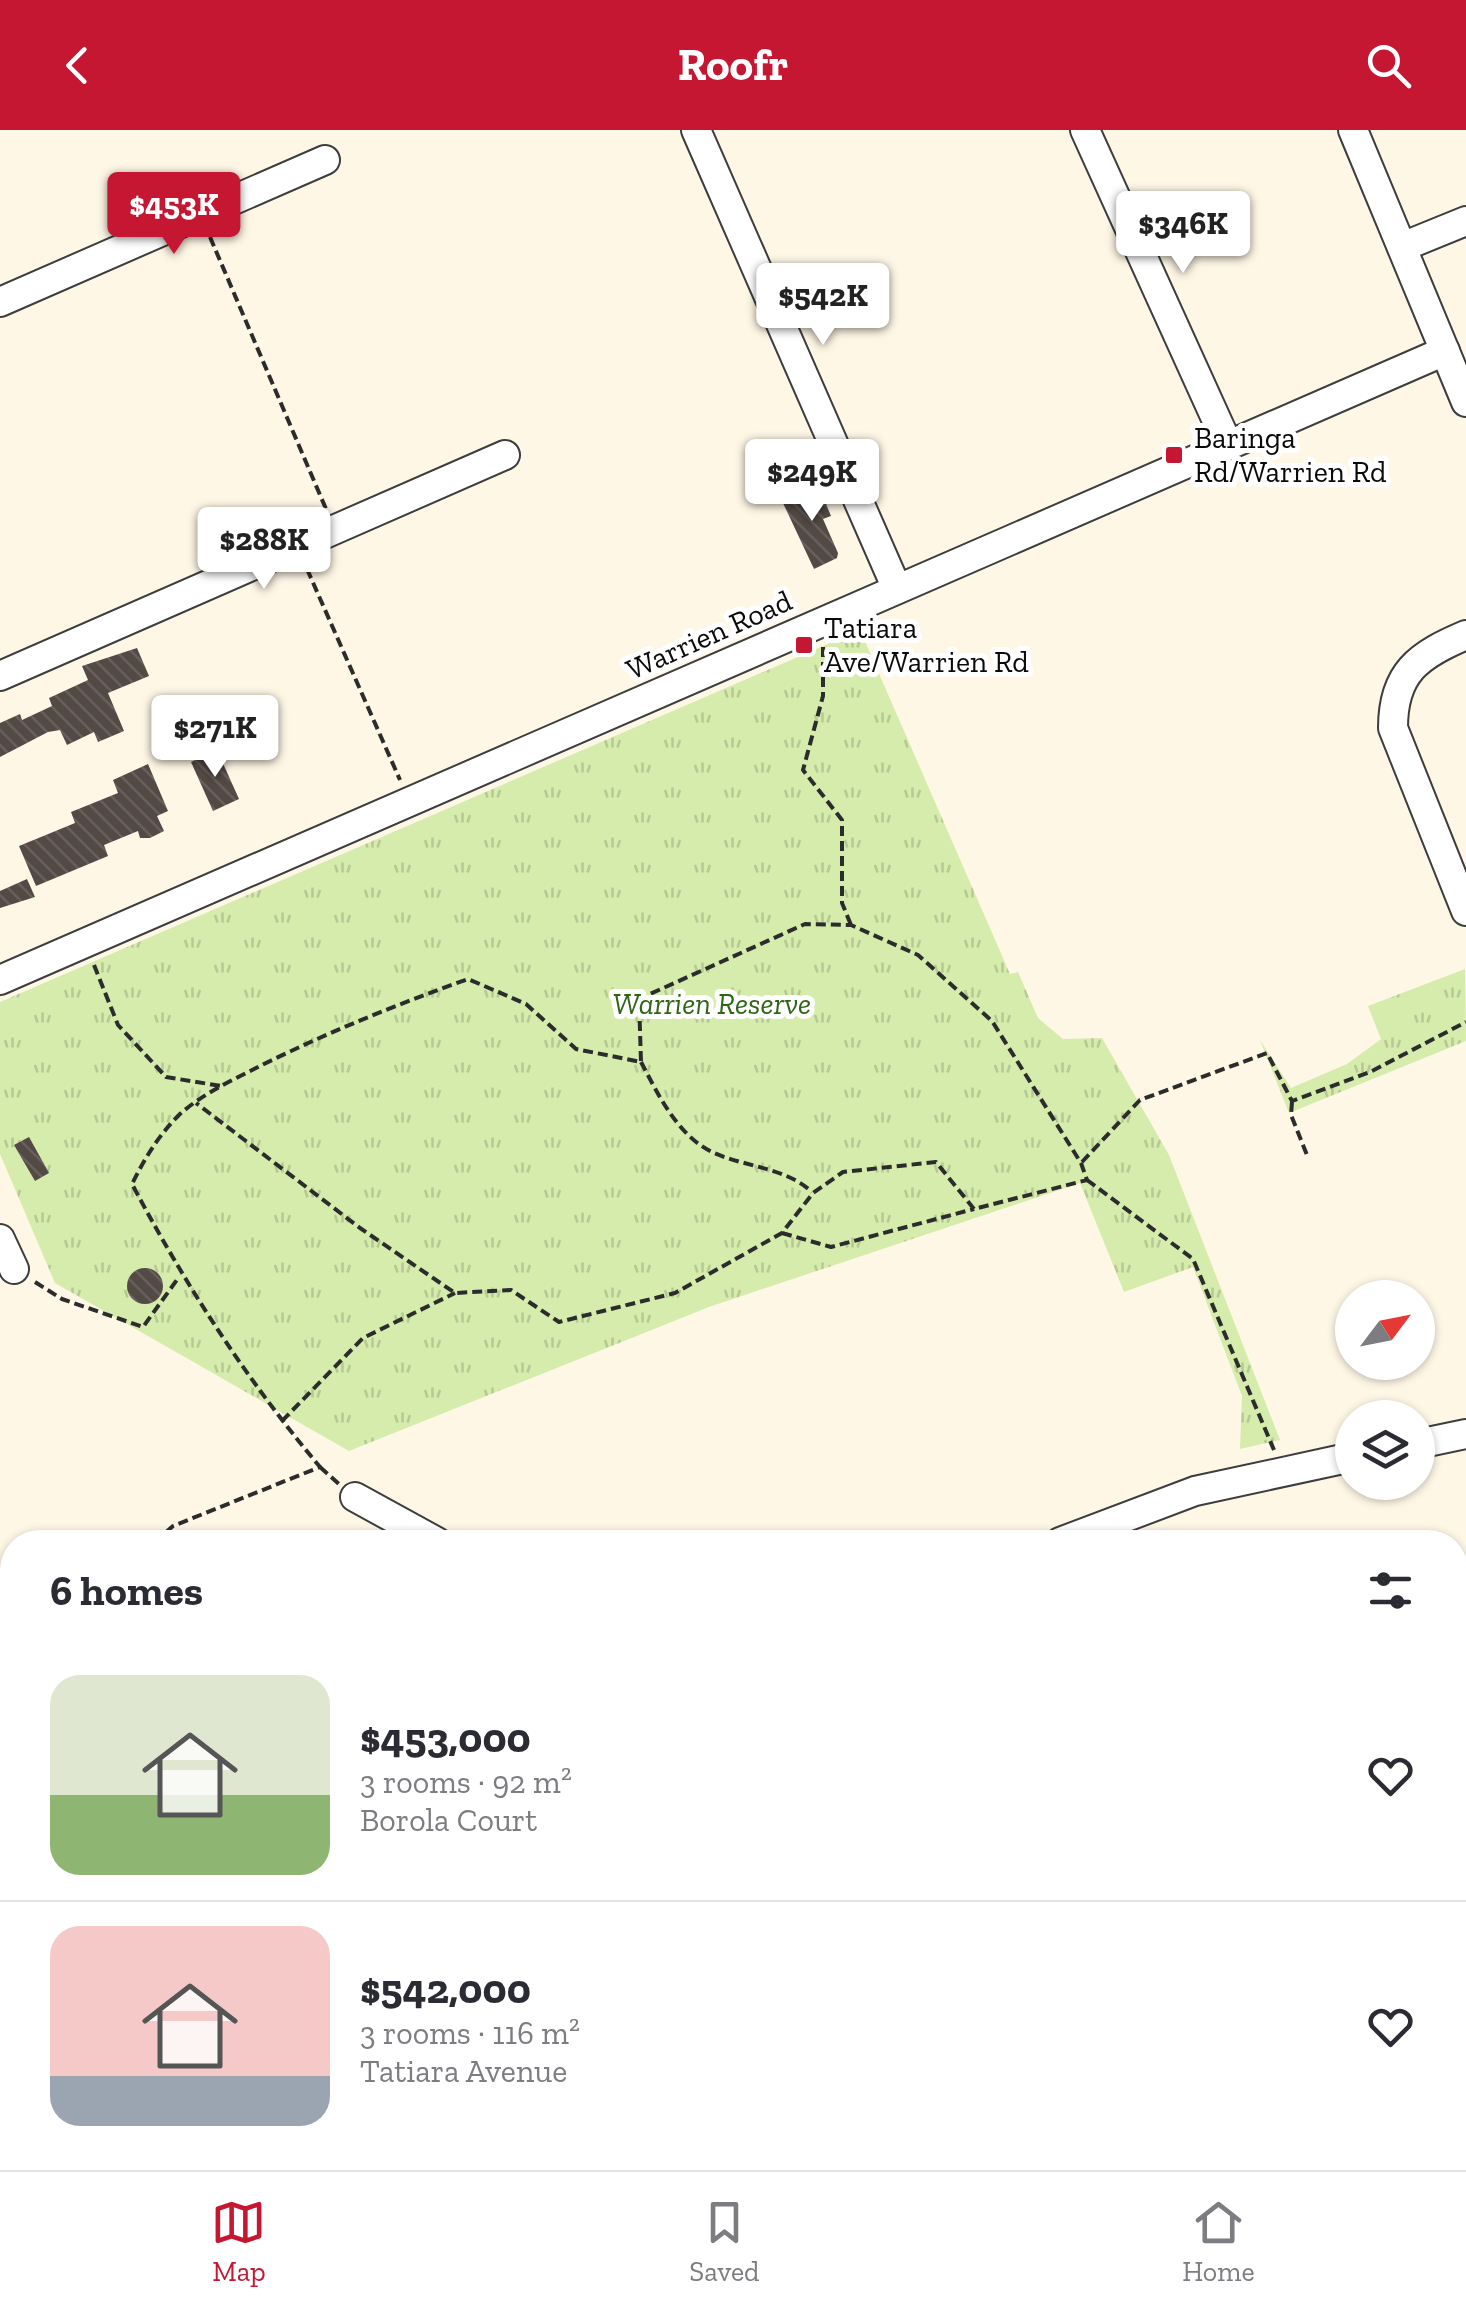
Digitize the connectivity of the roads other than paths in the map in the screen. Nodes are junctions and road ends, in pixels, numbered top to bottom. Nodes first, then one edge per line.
1 (696, 130) edge
2 (1085, 130) edge
3 (1353, 130) edge
4 (326, 160) dead end
5 (1466, 222) edge
6 (1402, 247) junction
7 (0, 302) edge
8 (1445, 351) junction
9 (1466, 402) edge
10 (1228, 444) junction
11 (506, 455) dead end
12 (897, 589) junction
13 (1466, 635) edge
14 (0, 676) edge
15 (1466, 911) edge
16 (0, 980) edge
17 (0, 1239) edge
18 (14, 1269) road end
19 (1466, 1434) edge
20 (1435, 1440) edge
21 (1335, 1462) edge
22 (355, 1498) dead end
23 (415, 1530) edge
24 (1092, 1530) edge

1 - 12 street
2 - 10 street
3 - 6 street
4 - 7 street
5 - 6 street
6 - 8 street
8 - 9 street
8 - 10 street, Warrien Road
10 - 12 street, Warrien Road
11 - 14 street
12 - 16 street, Warrien Road
13 - 15 street
17 - 18 street
19 - 20 street
21 - 24 street
22 - 23 street

